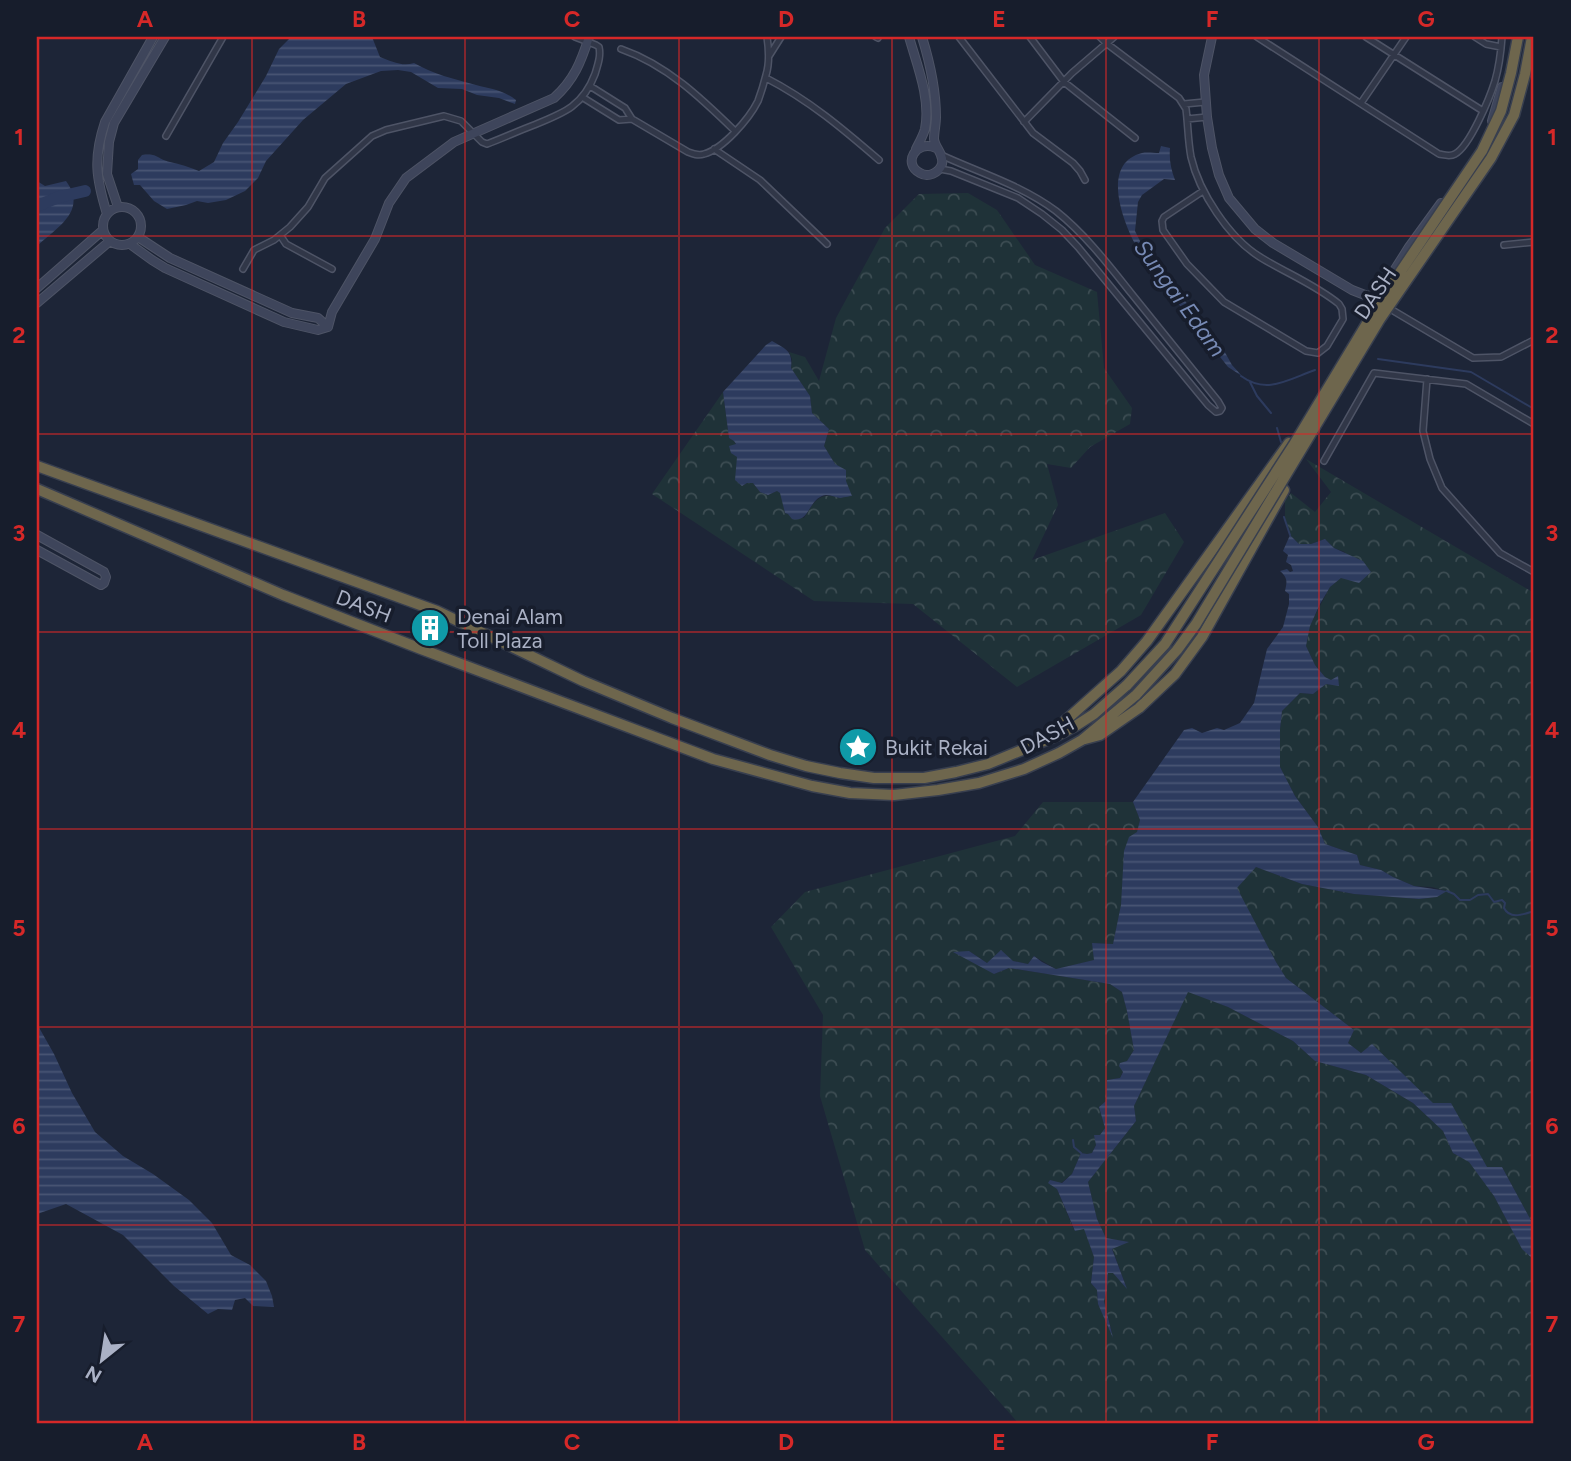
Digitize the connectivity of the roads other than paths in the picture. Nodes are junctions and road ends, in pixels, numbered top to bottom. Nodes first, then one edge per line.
1 (153, 37) edge
2 (165, 37) edge
3 (223, 37) edge
4 (575, 37) edge
5 (767, 37) edge
6 (781, 37) edge
7 (909, 37) edge
8 (922, 37) edge
9 (959, 37) edge
10 (1030, 37) edge
11 (1100, 37) edge
12 (1116, 37) edge
13 (1212, 37) edge
14 (1257, 37) edge
15 (1366, 37) edge
16 (1406, 37) edge
17 (1475, 37) edge
18 (1502, 37) edge
19 (1516, 37) edge
20 (1530, 37) edge
21 (588, 39) edge
22 (1106, 43) junction
23 (1501, 47) junction
24 (621, 49) dead end
25 (1118, 52) junction
26 (1394, 55) junction
27 (769, 56) junction
28 (766, 78) junction
29 (1064, 82) junction
30 (590, 86) junction
31 (582, 97) junction
32 (1182, 101) junction
33 (1205, 102) junction
34 (1361, 103) junction
35 (1483, 111) junction
36 (1206, 117) junction
37 (1187, 118) junction
38 (632, 119) junction
39 (1024, 122) junction
40 (735, 131) junction
41 (475, 134) junction
42 (166, 136) dead end
43 (1135, 138) dead end
44 (714, 149) junction
45 (915, 152) junction
46 (939, 152) junction
47 (879, 160) dead end
48 (940, 169) junction
49 (1085, 180) dead end
50 (1203, 191) junction
51 (118, 207) junction
52 (107, 214) junction
53 (103, 230) junction
54 (279, 235) junction
55 (138, 237) junction
56 (110, 241) junction
57 (1534, 242) edge
58 (130, 244) junction
59 (827, 244) dead end
60 (1504, 245) dead end
61 (243, 269) dead end
62 (332, 269) dead end
63 (37, 288) edge
64 (1382, 291) junction
65 (1370, 297) junction
66 (37, 303) edge
67 (1387, 305) junction
68 (1373, 307) junction
69 (328, 327) junction
70 (1534, 340) edge
71 (1427, 379) junction
72 (1534, 424) edge
73 (1293, 439) joint
74 (1324, 461) dead end
75 (37, 466) edge
76 (37, 489) edge
77 (1284, 490) joint
78 (37, 535) edge
79 (37, 550) edge
80 (1534, 572) edge
81 (1083, 740) junction
82 (1042, 741) junction

1 - 52 street
2 - 51 street
3 - 42 street
4 - 21 street
5 - 27 street
6 - 27 street
7 - 45 street
8 - 46 street
9 - 39 street
10 - 29 street
11 - 22 street
12 - 22 street
12 - 25 street
13 - 33 street
14 - 34 street
15 - 26 street
16 - 26 street
17 - 23 street
18 - 23 street
19 - 64 street
19 - 82 highway, DASH, bridge
20 - 67 street
20 - 81 highway, DASH, bridge
21 - 30 street
21 - 41 street
22 - 25 street
22 - 29 street
23 - 35 street
24 - 40 street
25 - 32 street
26 - 34 street
26 - 35 street
27 - 28 street
28 - 40 street
28 - 47 street
29 - 39 street
29 - 43 street
30 - 31 street
30 - 38 street
31 - 38 street
31 - 41 street
32 - 33 street
32 - 37 street
33 - 36 street
34 - 35 street
36 - 37 street
36 - 65 street
37 - 50 street
38 - 44 street
39 - 49 street
40 - 44 street
41 - 54 street
41 - 69 street
44 - 59 street
45 - 46 street
45 - 48 street
46 - 48 street
46 - 48 street
50 - 50 street
51 - 52 street
51 - 55 street
52 - 53 street
53 - 56 street
53 - 63 street
54 - 61 street
54 - 62 street
55 - 58 street
55 - 69 street
56 - 58 street
56 - 66 street
57 - 60 street
58 - 69 street
64 - 65 street
64 - 67 street
65 - 68 street
67 - 68 street
67 - 70 street
67 - 77 street
68 - 73 street
71 - 72 street
71 - 74 street
71 - 80 street
73 - 82 highway
75 - 82 highway, DASH
76 - 81 highway, DASH
77 - 81 highway
78 - 79 street

